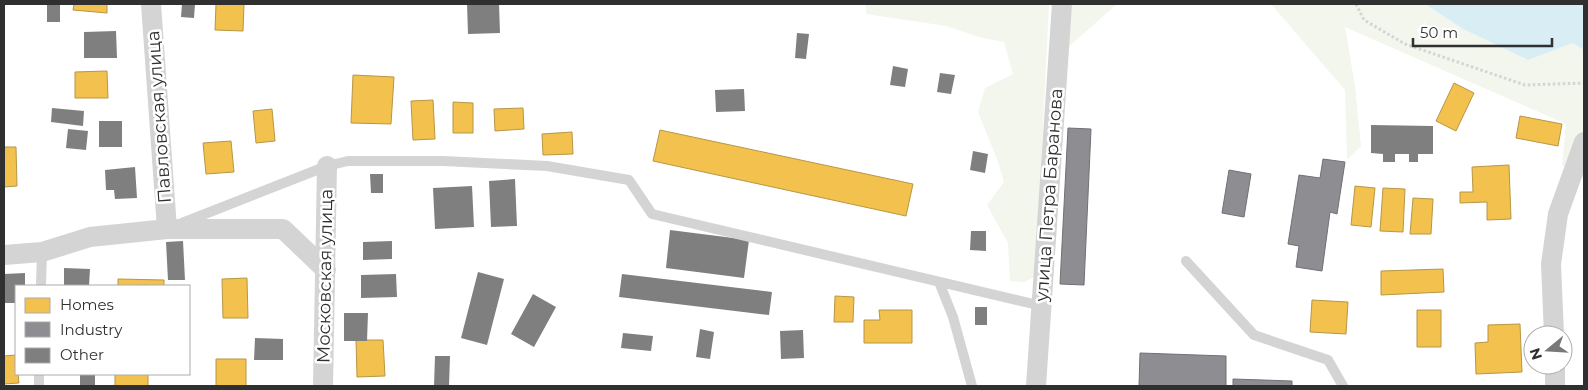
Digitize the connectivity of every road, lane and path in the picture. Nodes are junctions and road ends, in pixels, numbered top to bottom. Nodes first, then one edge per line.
1 (151, 4) edge
2 (1062, 4) edge
3 (1356, 4) edge
4 (1584, 83) edge
5 (1584, 142) edge
6 (327, 166) junction
7 (167, 229) junction
8 (42, 252) junction
9 (4, 255) edge
10 (1186, 261) dead end
11 (326, 270) junction
12 (939, 282) junction
13 (42, 285) edge
14 (1042, 306) junction
15 (1554, 325) edge
16 (323, 386) edge
17 (972, 386) edge
18 (1036, 386) edge
19 (1343, 386) edge

1 - 7 street, Павловская улица
2 - 14 street, улица Петра Баранова
3 - 4 path
5 - 15 street
6 - 7 lane
6 - 11 street, Московская улица
6 - 12 lane
7 - 8 street
7 - 11 street
8 - 9 street
8 - 13 lane
10 - 19 lane
11 - 16 street, Московская улица
12 - 14 lane
12 - 17 lane
14 - 18 street, улица Петра Баранова

